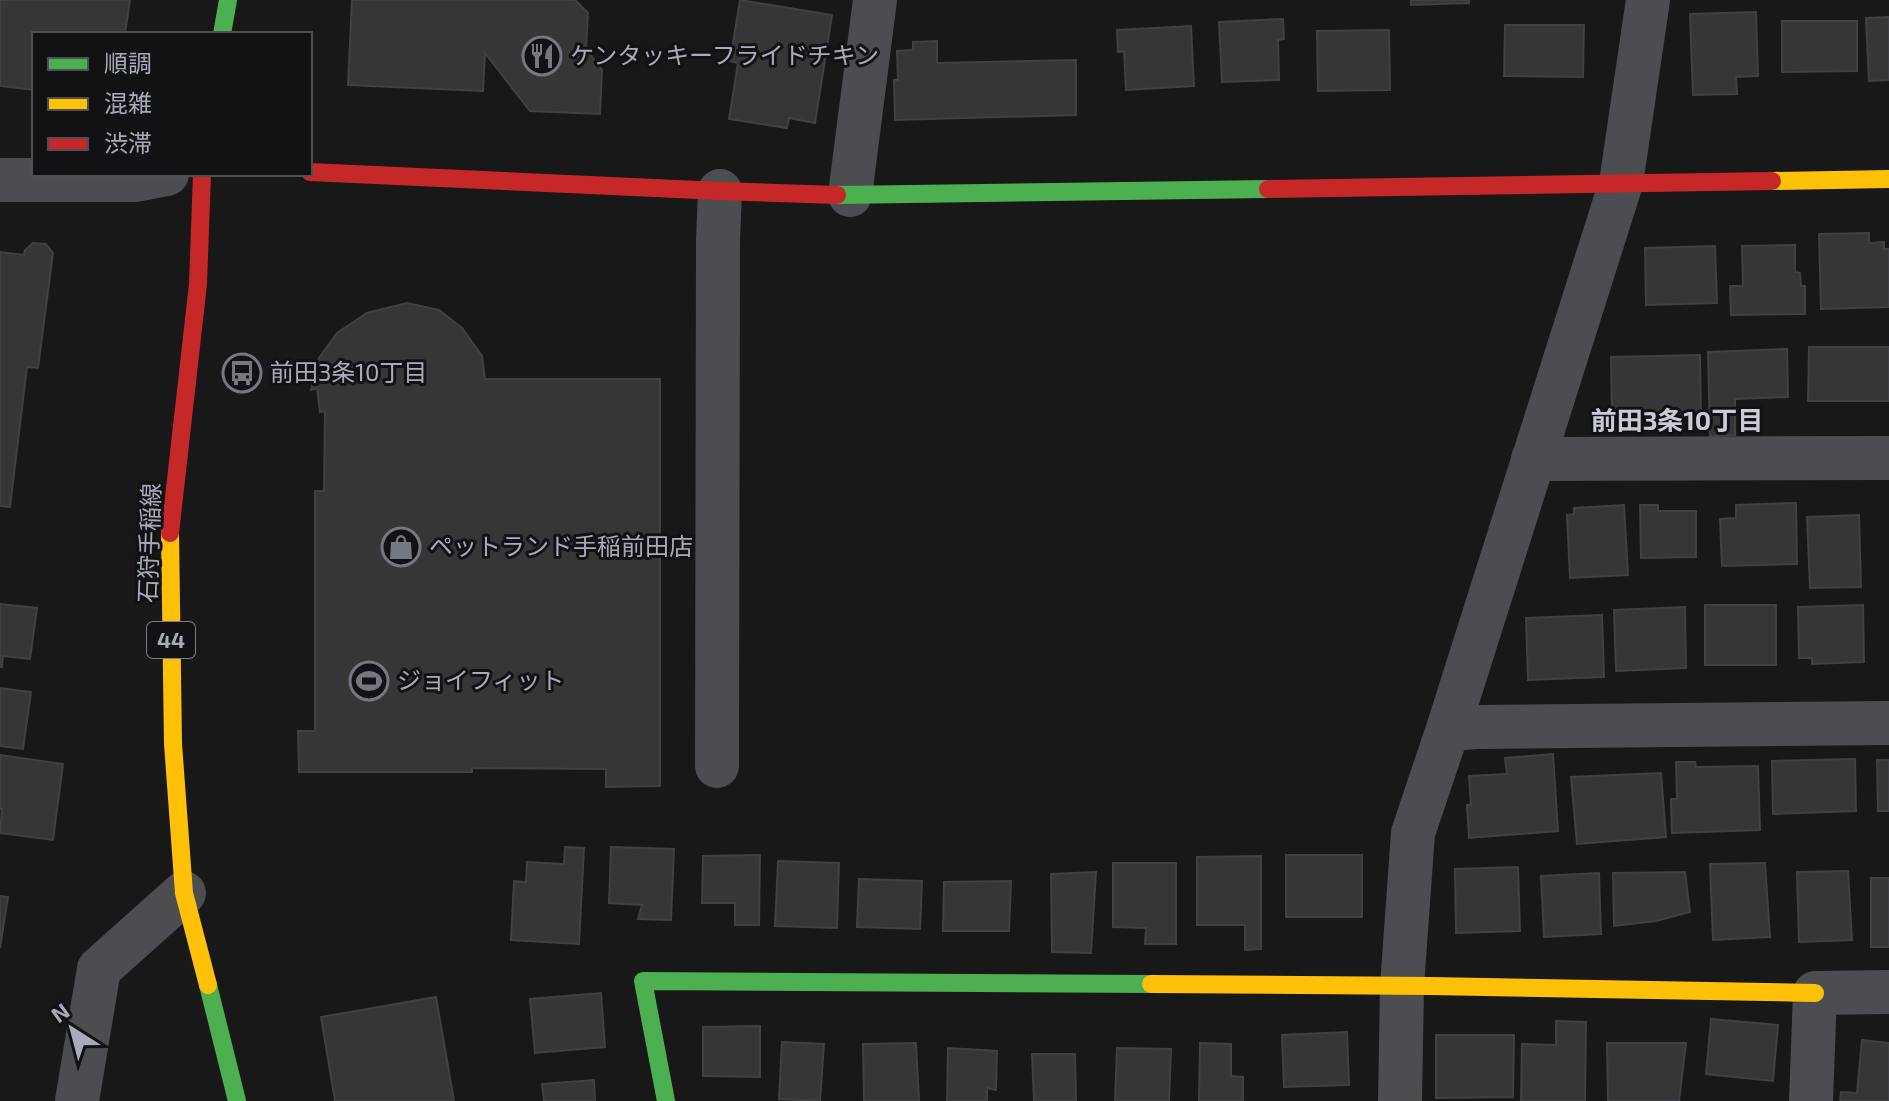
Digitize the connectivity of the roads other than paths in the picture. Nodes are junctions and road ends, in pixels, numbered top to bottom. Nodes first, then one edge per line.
1 (228, 0) edge
2 (875, 0) edge
3 (1648, 0) edge
4 (222, 32) edge
5 (312, 172) edge
6 (157, 176) edge
7 (202, 176) edge
8 (1889, 179) edge
9 (0, 180) edge
10 (1621, 183) junction
11 (720, 191) junction
12 (850, 195) junction
13 (1889, 458) edge
14 (1533, 459) junction
15 (1889, 723) edge
16 (1448, 729) junction
17 (717, 766) dead end
18 (184, 893) junction
19 (1402, 986) junction
20 (1889, 992) edge
21 (1815, 993) junction
22 (77, 1101) edge
23 (237, 1101) edge
24 (666, 1101) edge
25 (1400, 1101) edge
26 (1811, 1101) edge

1 - 4 street
2 - 12 street
3 - 10 street
5 - 11 street
6 - 9 street
7 - 18 street, 石狩手稲線 / 44
8 - 10 street
10 - 12 street
10 - 14 street
11 - 12 street
11 - 17 street
13 - 14 street
14 - 16 street
15 - 16 street
16 - 19 street
18 - 22 street
18 - 23 street, 石狩手稲線 / 44
19 - 21 street
19 - 24 street
19 - 25 street
20 - 21 street
21 - 26 street

